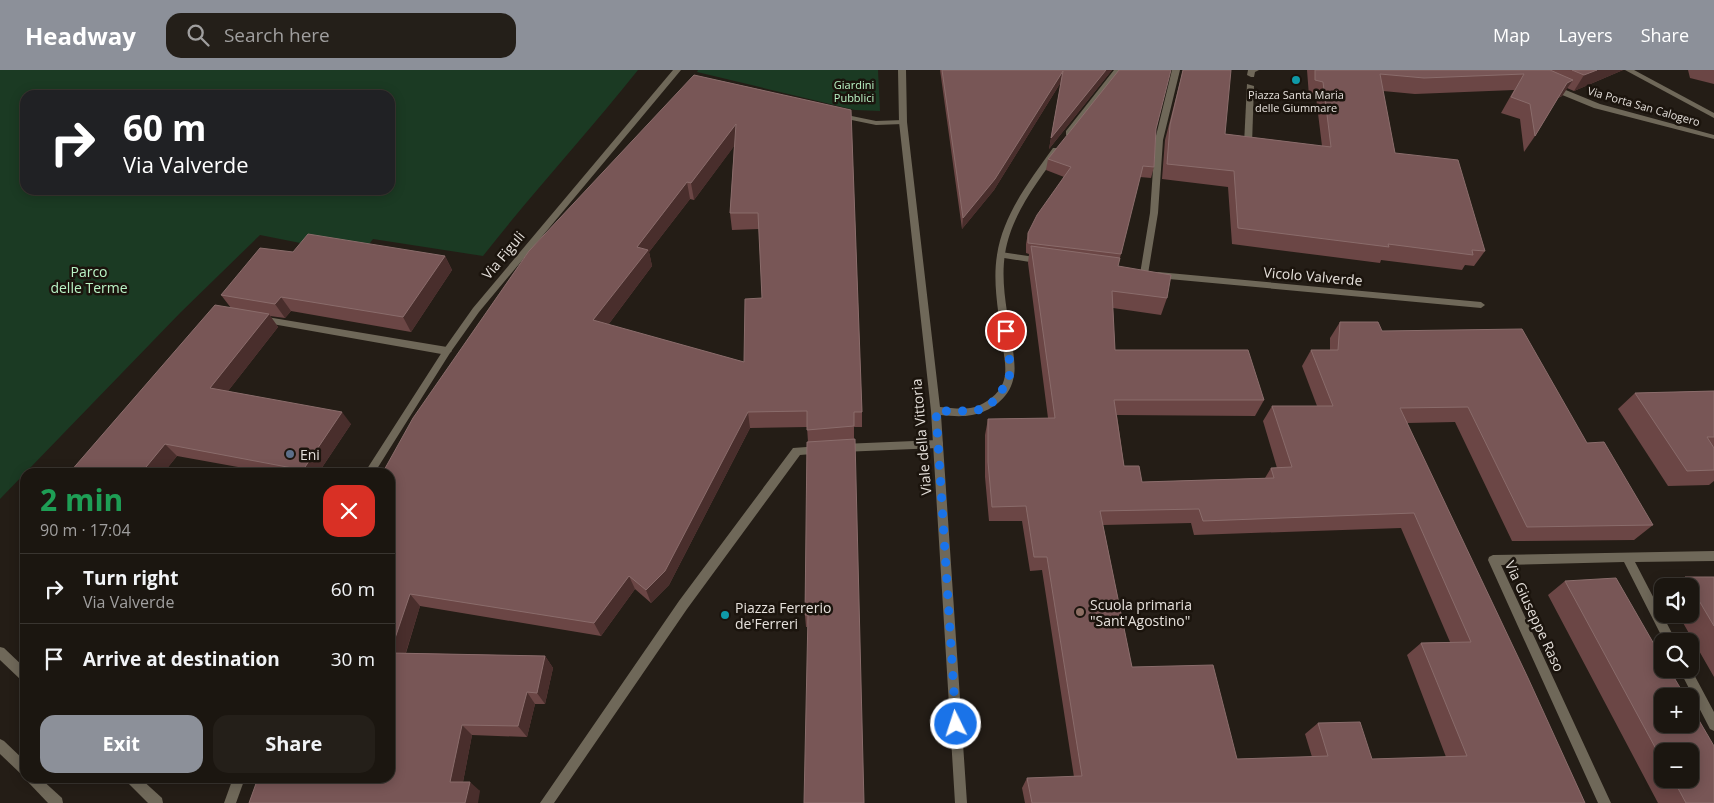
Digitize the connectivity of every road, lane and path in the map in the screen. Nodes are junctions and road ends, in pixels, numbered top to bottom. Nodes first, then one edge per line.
1 (677, 70) edge
2 (902, 70) edge
3 (1118, 70) edge
4 (1176, 70) edge
5 (1628, 70) edge
6 (1546, 85) edge
7 (1250, 86) dead end
8 (829, 112) edge
9 (1714, 116) edge
10 (903, 122) junction
11 (1714, 137) edge
12 (1065, 138) edge
13 (1248, 144) edge
14 (1059, 146) edge
15 (1001, 255) junction
16 (1048, 261) edge
17 (1480, 305) dead end
18 (252, 318) edge
19 (447, 351) junction
20 (936, 411) junction
21 (938, 444) junction
22 (373, 468) edge
23 (1714, 556) edge
24 (1627, 558) junction
25 (1666, 633) edge
26 (0, 652) edge
27 (20, 671) edge
28 (1690, 678) edge
29 (1714, 725) edge
30 (0, 745) edge
31 (20, 765) edge
32 (37, 783) edge
33 (136, 783) edge
34 (237, 783) edge
35 (58, 803) edge
36 (157, 803) edge
37 (230, 803) edge
38 (546, 803) edge
39 (961, 803) edge
40 (1605, 803) edge

1 - 19 street, Via Figuli
2 - 10 street, Viale della Vittoria
3 - 12 street
4 - 17 street, Vicolo Valverde
5 - 9 street
6 - 11 street, Via Porta San Calogero
7 - 13 street
8 - 10 street
10 - 20 street, Viale della Vittoria
14 - 15 street
15 - 16 street
15 - 20 street
18 - 19 street
19 - 22 street, Via Figuli
20 - 21 street, Viale della Vittoria
21 - 38 street
21 - 39 street, Viale della Vittoria
23 - 24 street, Via Giuseppe Raso
24 - 25 street
24 - 40 street, Via Giuseppe Raso
26 - 27 street
28 - 29 street
30 - 31 street
32 - 35 street
33 - 36 street
34 - 37 street

